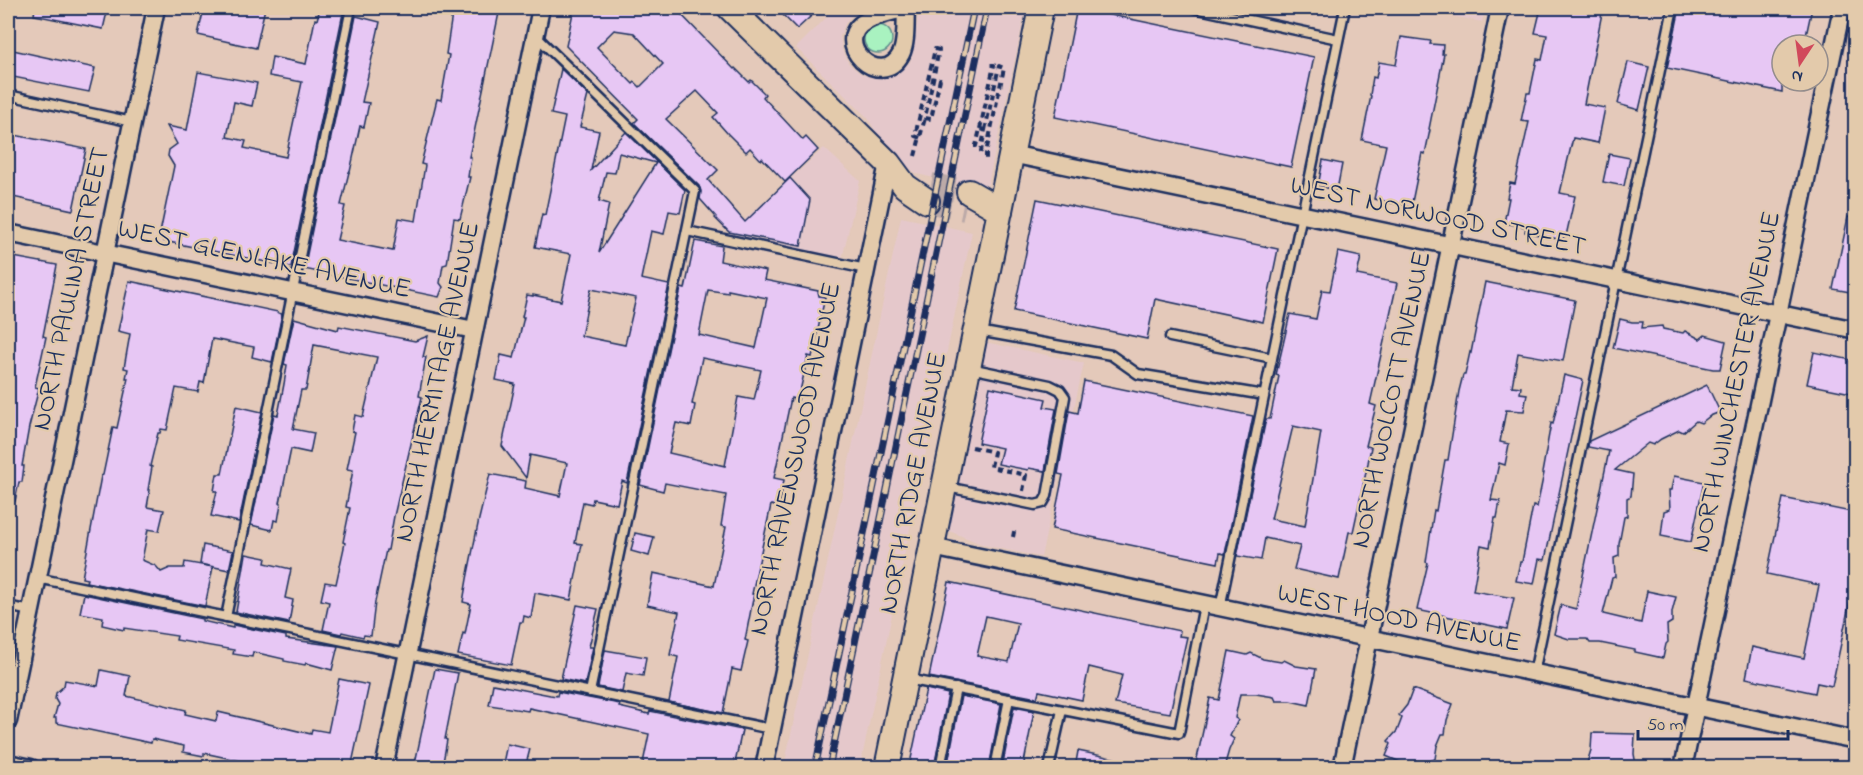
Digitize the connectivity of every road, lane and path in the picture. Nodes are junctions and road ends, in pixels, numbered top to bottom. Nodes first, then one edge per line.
1 (156, 8) edge
2 (351, 8) edge
3 (541, 8) edge
4 (730, 8) edge
5 (1041, 8) edge
6 (1194, 8) edge
7 (1345, 8) edge
8 (1673, 8) edge
9 (1842, 8) edge
10 (1494, 9) edge
11 (536, 35) junction
12 (1338, 39) junction
13 (990, 65) dead end
14 (942, 80) dead end
15 (8, 95) edge
16 (925, 118) junction
17 (132, 122) junction
18 (983, 129) junction
19 (920, 138) junction
20 (974, 146) dead end
21 (1011, 154) junction
22 (915, 156) dead end
23 (888, 163) junction
24 (929, 193) tunnel mouth
25 (967, 201) tunnel mouth
26 (1000, 210) junction
27 (1302, 214) junction
28 (687, 231) junction
29 (8, 233) edge
30 (1450, 245) junction
31 (105, 254) junction
32 (866, 269) junction
33 (1615, 279) junction
34 (292, 293) junction
35 (1778, 314) junction
36 (474, 330) junction
37 (975, 330) junction
38 (1856, 330) edge
39 (1170, 337) dead end
40 (1272, 358) junction
41 (968, 368) junction
42 (1264, 395) junction
43 (971, 447) dead end
44 (944, 486) junction
45 (1023, 492) dead end
46 (1015, 527) dead end
47 (1013, 537) dead end
48 (932, 547) junction
49 (37, 579) junction
50 (8, 606) edge
51 (1212, 607) junction
52 (30, 611) junction
53 (226, 617) junction
54 (1368, 639) junction
55 (407, 654) junction
56 (1534, 673) junction
57 (905, 678) junction
58 (956, 688) junction
59 (590, 692) junction
60 (1009, 699) junction
61 (1695, 707) junction
62 (1062, 710) junction
63 (8, 721) edge
64 (771, 729) junction
65 (1856, 740) edge
66 (8, 763) edge
67 (31, 768) edge
68 (384, 768) edge
69 (764, 768) edge
70 (887, 768) edge
71 (940, 768) edge
72 (995, 768) edge
73 (1049, 768) edge
74 (1341, 768) edge
75 (1683, 768) edge

1 - 17 street, NORTH PAULINA STREET
2 - 34 lane
3 - 11 street, NORTH HERMITAGE AVENUE
4 - 23 main road
5 - 21 main road
6 - 12 lane
7 - 12 lane
8 - 33 lane
9 - 35 street, NORTH WINCHESTER AVENUE
10 - 30 street, NORTH WOLCOTT AVENUE
11 - 28 lane
11 - 36 street, NORTH HERMITAGE AVENUE
12 - 27 lane
13 - 18 path
14 - 16 path
15 - 17 lane
16 - 19 path
16 - 19 path
17 - 31 street, NORTH PAULINA STREET
18 - 18 path
18 - 20 path
19 - 22 path
21 - 26 main road
21 - 27 street, WEST NORWOOD STREET
23 - 24 main road
23 - 32 street, NORTH RAVENSWOOD AVENUE
25 - 26 main road
26 - 37 main road, NORTH RIDGE AVENUE
27 - 30 street, WEST NORWOOD STREET
27 - 40 lane
28 - 32 lane
28 - 59 lane
29 - 31 street, WEST GLENLAKE AVENUE
30 - 33 street, WEST NORWOOD STREET
30 - 54 street, NORTH WOLCOTT AVENUE
31 - 34 street, WEST GLENLAKE AVENUE
31 - 49 street, NORTH PAULINA STREET
32 - 64 street, NORTH RAVENSWOOD AVENUE
33 - 35 street, WEST NORWOOD STREET
33 - 56 lane
34 - 36 street, WEST GLENLAKE AVENUE
34 - 53 lane
35 - 38 street, WEST NORWOOD STREET
35 - 61 street, NORTH WINCHESTER AVENUE
36 - 55 street, NORTH HERMITAGE AVENUE
37 - 41 main road, NORTH RIDGE AVENUE
37 - 42 lane
39 - 40 lane
40 - 42 lane
41 - 44 main road, NORTH RIDGE AVENUE
41 - 44 lane
42 - 51 lane
43 - 45 path
44 - 48 main road, NORTH RIDGE AVENUE
46 - 47 path
48 - 51 street, WEST HOOD AVENUE
48 - 57 main road, NORTH RIDGE AVENUE
49 - 52 street, NORTH PAULINA STREET
49 - 53 lane
50 - 52 lane
51 - 54 street, WEST HOOD AVENUE
51 - 62 lane
52 - 63 street, NORTH PAULINA STREET
53 - 55 lane
54 - 56 street, WEST HOOD AVENUE
54 - 74 street, NORTH WOLCOTT AVENUE
55 - 59 lane
55 - 68 street, NORTH HERMITAGE AVENUE
56 - 61 street, WEST HOOD AVENUE
57 - 58 lane
57 - 70 main road, NORTH RIDGE AVENUE
58 - 60 lane
58 - 71 lane
59 - 64 lane
60 - 62 lane
60 - 72 lane
61 - 65 street, WEST HOOD AVENUE
61 - 75 street, NORTH WINCHESTER AVENUE
62 - 73 lane
64 - 69 street, NORTH RAVENSWOOD AVENUE
66 - 67 street

